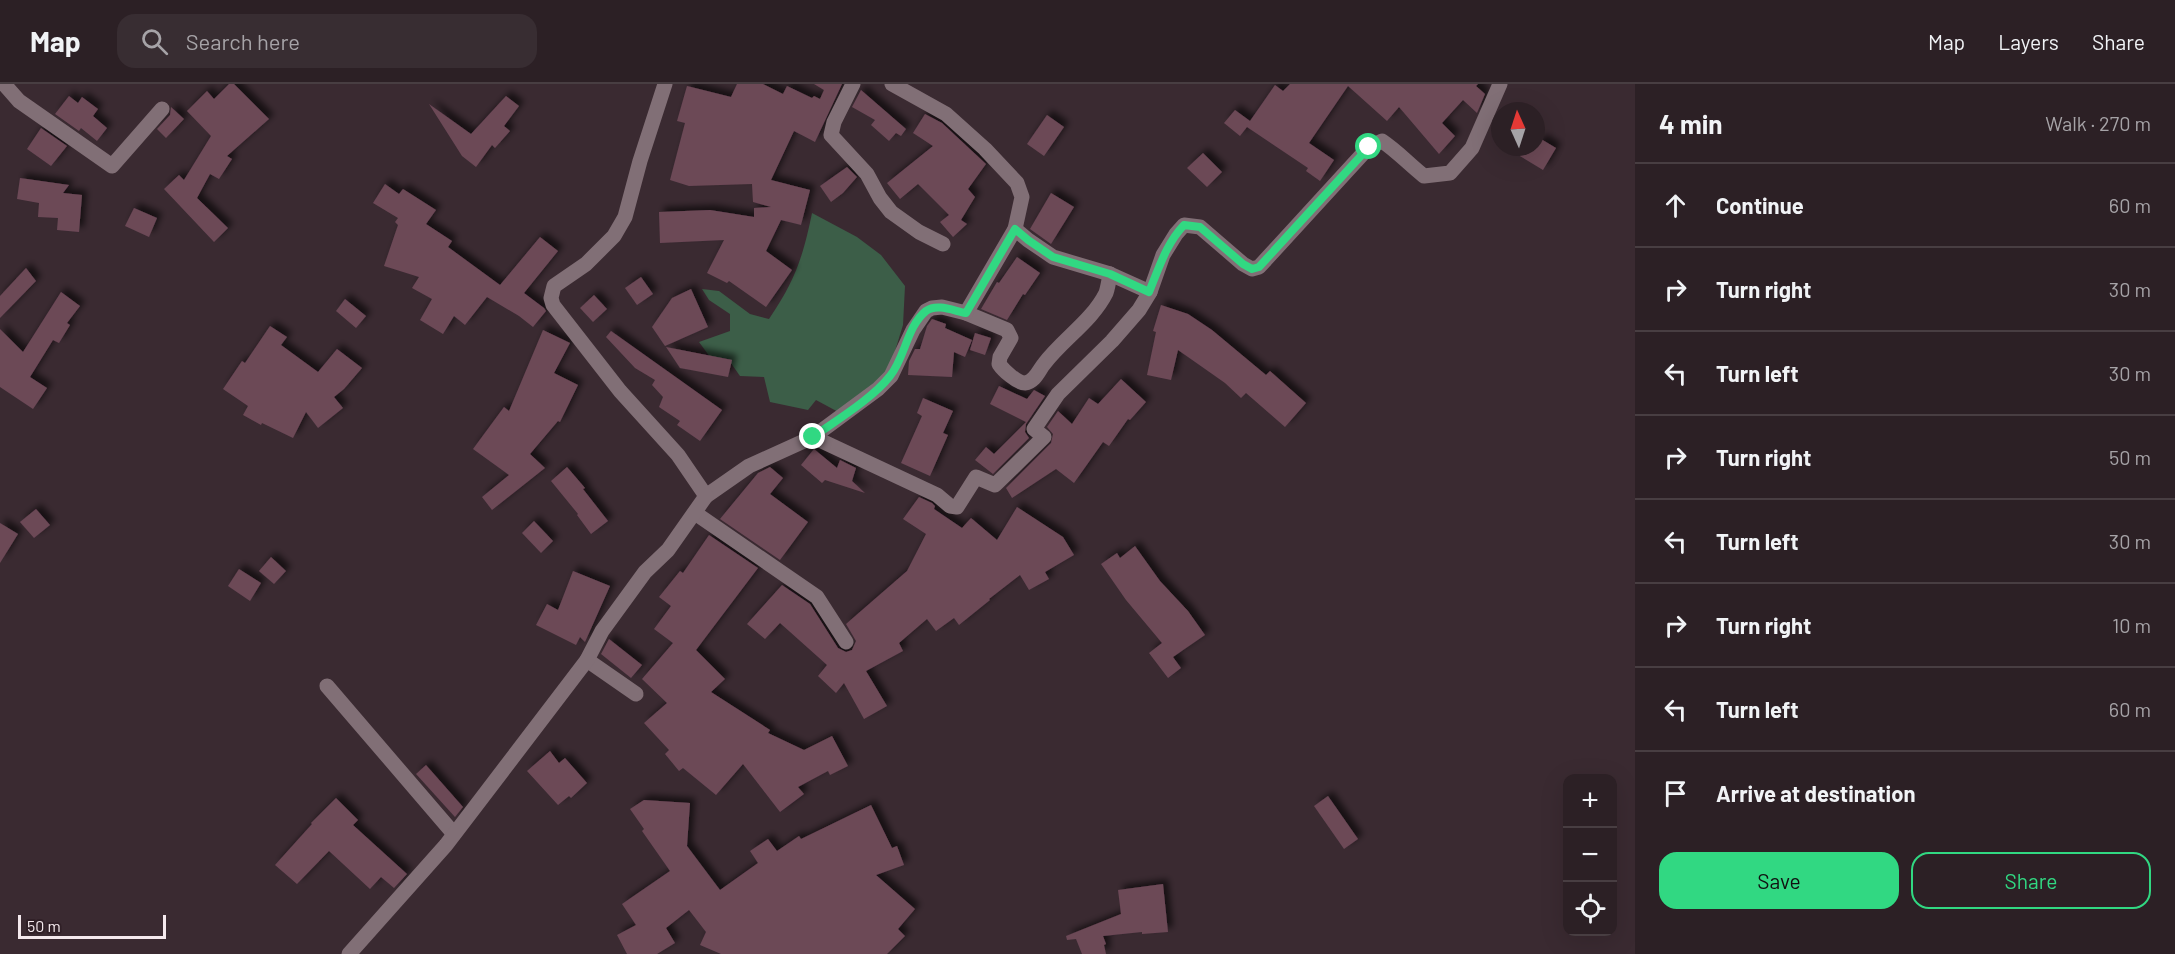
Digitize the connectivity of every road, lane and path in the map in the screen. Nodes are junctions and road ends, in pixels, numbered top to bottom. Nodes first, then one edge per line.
1 (4, 84) edge
2 (665, 84) edge
3 (852, 84) edge
4 (892, 84) edge
5 (1500, 84) edge
6 (162, 109) dead end
7 (1015, 229) junction
8 (942, 244) dead end
9 (1110, 274) junction
10 (1149, 292) junction
11 (966, 313) junction
12 (813, 437) junction
13 (706, 496) junction
14 (695, 513) junction
15 (846, 642) dead end
16 (587, 660) junction
17 (327, 686) dead end
18 (636, 694) dead end
19 (454, 834) junction
20 (349, 954) edge

1 - 6 street
2 - 13 street
3 - 8 street
4 - 7 street
5 - 10 street
7 - 9 street
7 - 11 street
9 - 10 street
9 - 11 street
10 - 12 street
11 - 12 street
12 - 13 street
13 - 14 street
14 - 15 street
14 - 16 street
16 - 18 street
16 - 19 street
17 - 19 street
19 - 20 street

